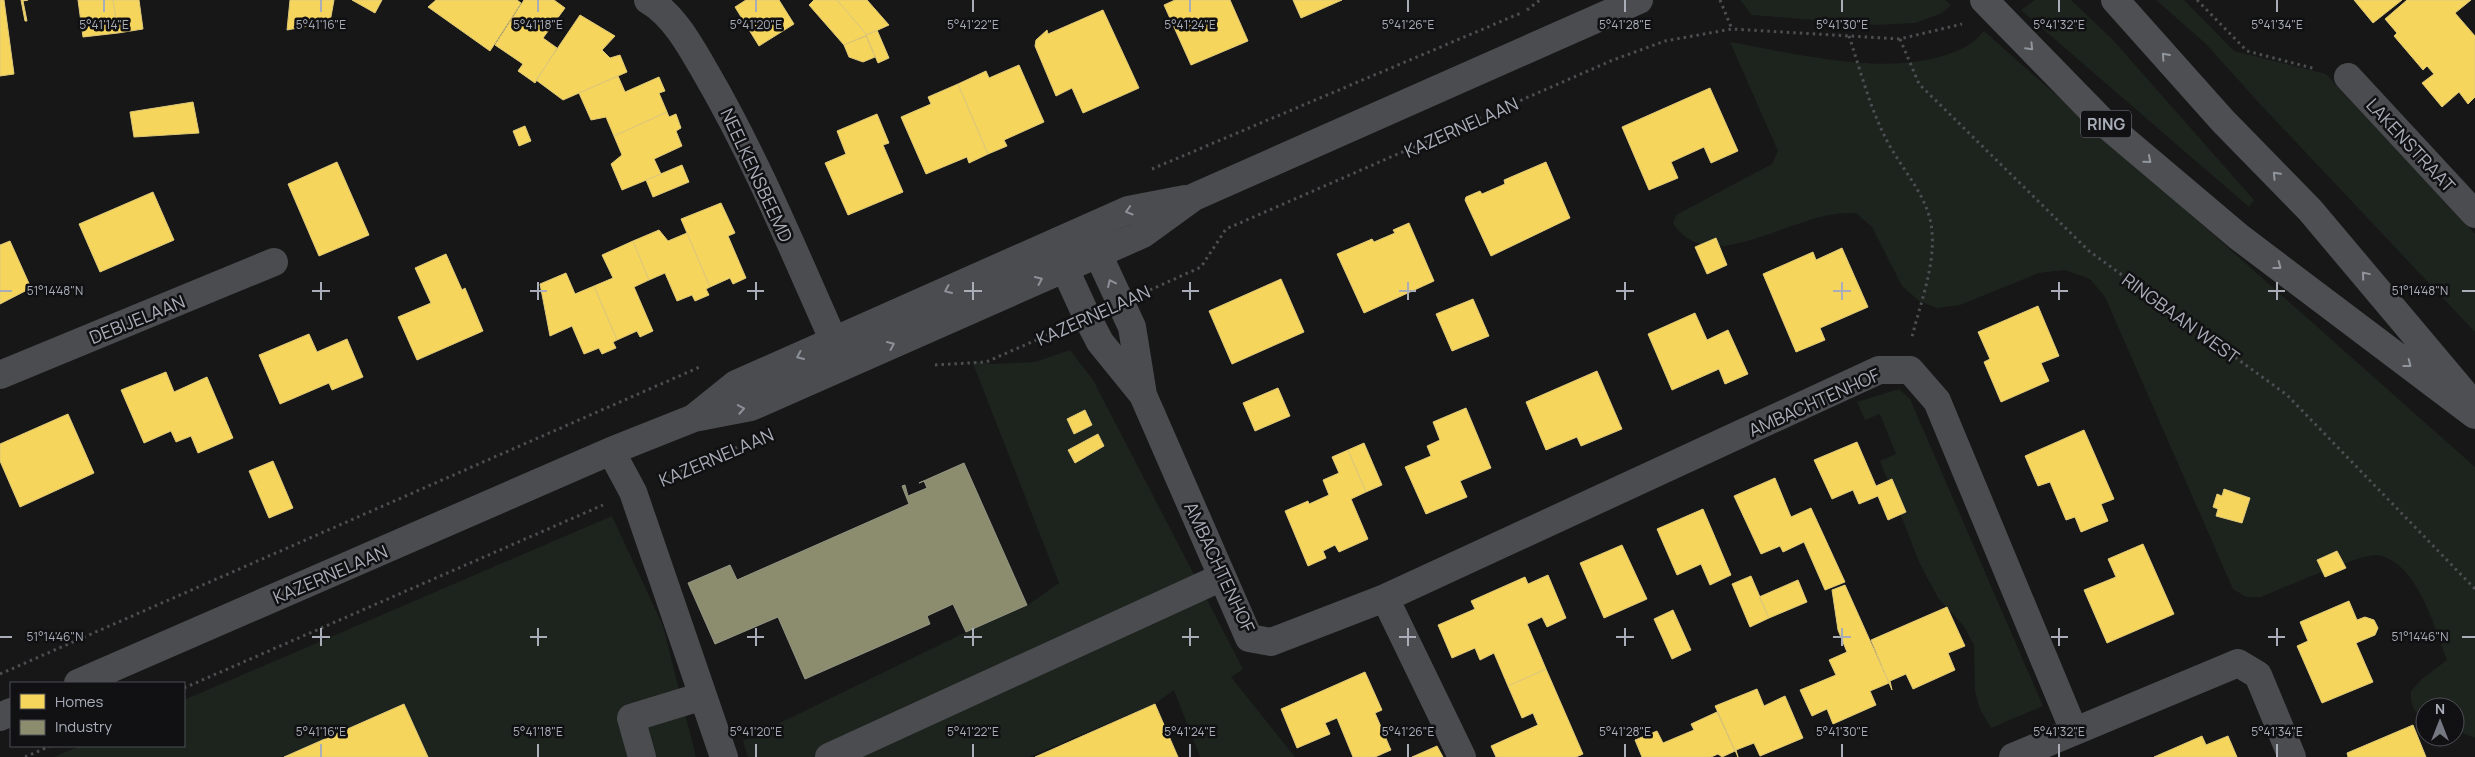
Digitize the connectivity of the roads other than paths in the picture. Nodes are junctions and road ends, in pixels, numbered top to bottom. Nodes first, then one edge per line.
1 (1639, 0) edge
2 (2115, 0) edge
3 (661, 3) edge
4 (1987, 3) edge
5 (2348, 77) road end
6 (1194, 197) junction
7 (2475, 214) edge
8 (1068, 237) junction
9 (1098, 254) junction
10 (274, 262) dead end
11 (1065, 269) junction
12 (834, 340) junction
13 (845, 366) junction
14 (0, 375) edge
15 (1142, 395) junction
16 (2475, 407) edge
17 (2475, 415) edge
18 (694, 418) junction
19 (611, 452) junction
20 (1222, 577) junction
21 (1385, 598) junction
22 (80, 682) edge
23 (703, 696) junction
24 (2074, 731) junction
25 (642, 757) edge
26 (724, 757) edge
27 (829, 757) edge
28 (1462, 757) edge
29 (2013, 757) edge
30 (2292, 757) edge

1 - 6 street, KAZERNELAAN
16 -> 2 main road
3 - 12 street, NEELKENSBEEMD
4 -> 17 main road, RING
5 - 7 street, LAKENSTRAAT
6 -> 8 street, KAZERNELAAN
6 - 9 street, KAZERNELAAN
8 - 9 street
8 - 11 street, AMBACHTENHOF
8 -> 12 street, KAZERNELAAN
9 - 11 street, KAZERNELAAN
15 -> 9 street, AMBACHTENHOF
10 - 14 street, DEBIJELAAN
13 -> 11 street, KAZERNELAAN
11 - 15 street, AMBACHTENHOF
12 - 13 street, NEELKENSBEEMD
12 -> 18 street, KAZERNELAAN
18 -> 13 street, KAZERNELAAN
15 - 20 street, AMBACHTENHOF
18 - 19 street, KAZERNELAAN
19 - 22 street, KAZERNELAAN
19 - 23 street
20 - 21 street, AMBACHTENHOF
20 - 27 street
21 - 24 street, AMBACHTENHOF
21 - 28 street
23 - 25 street
23 - 26 street
24 - 29 street
24 - 30 street

